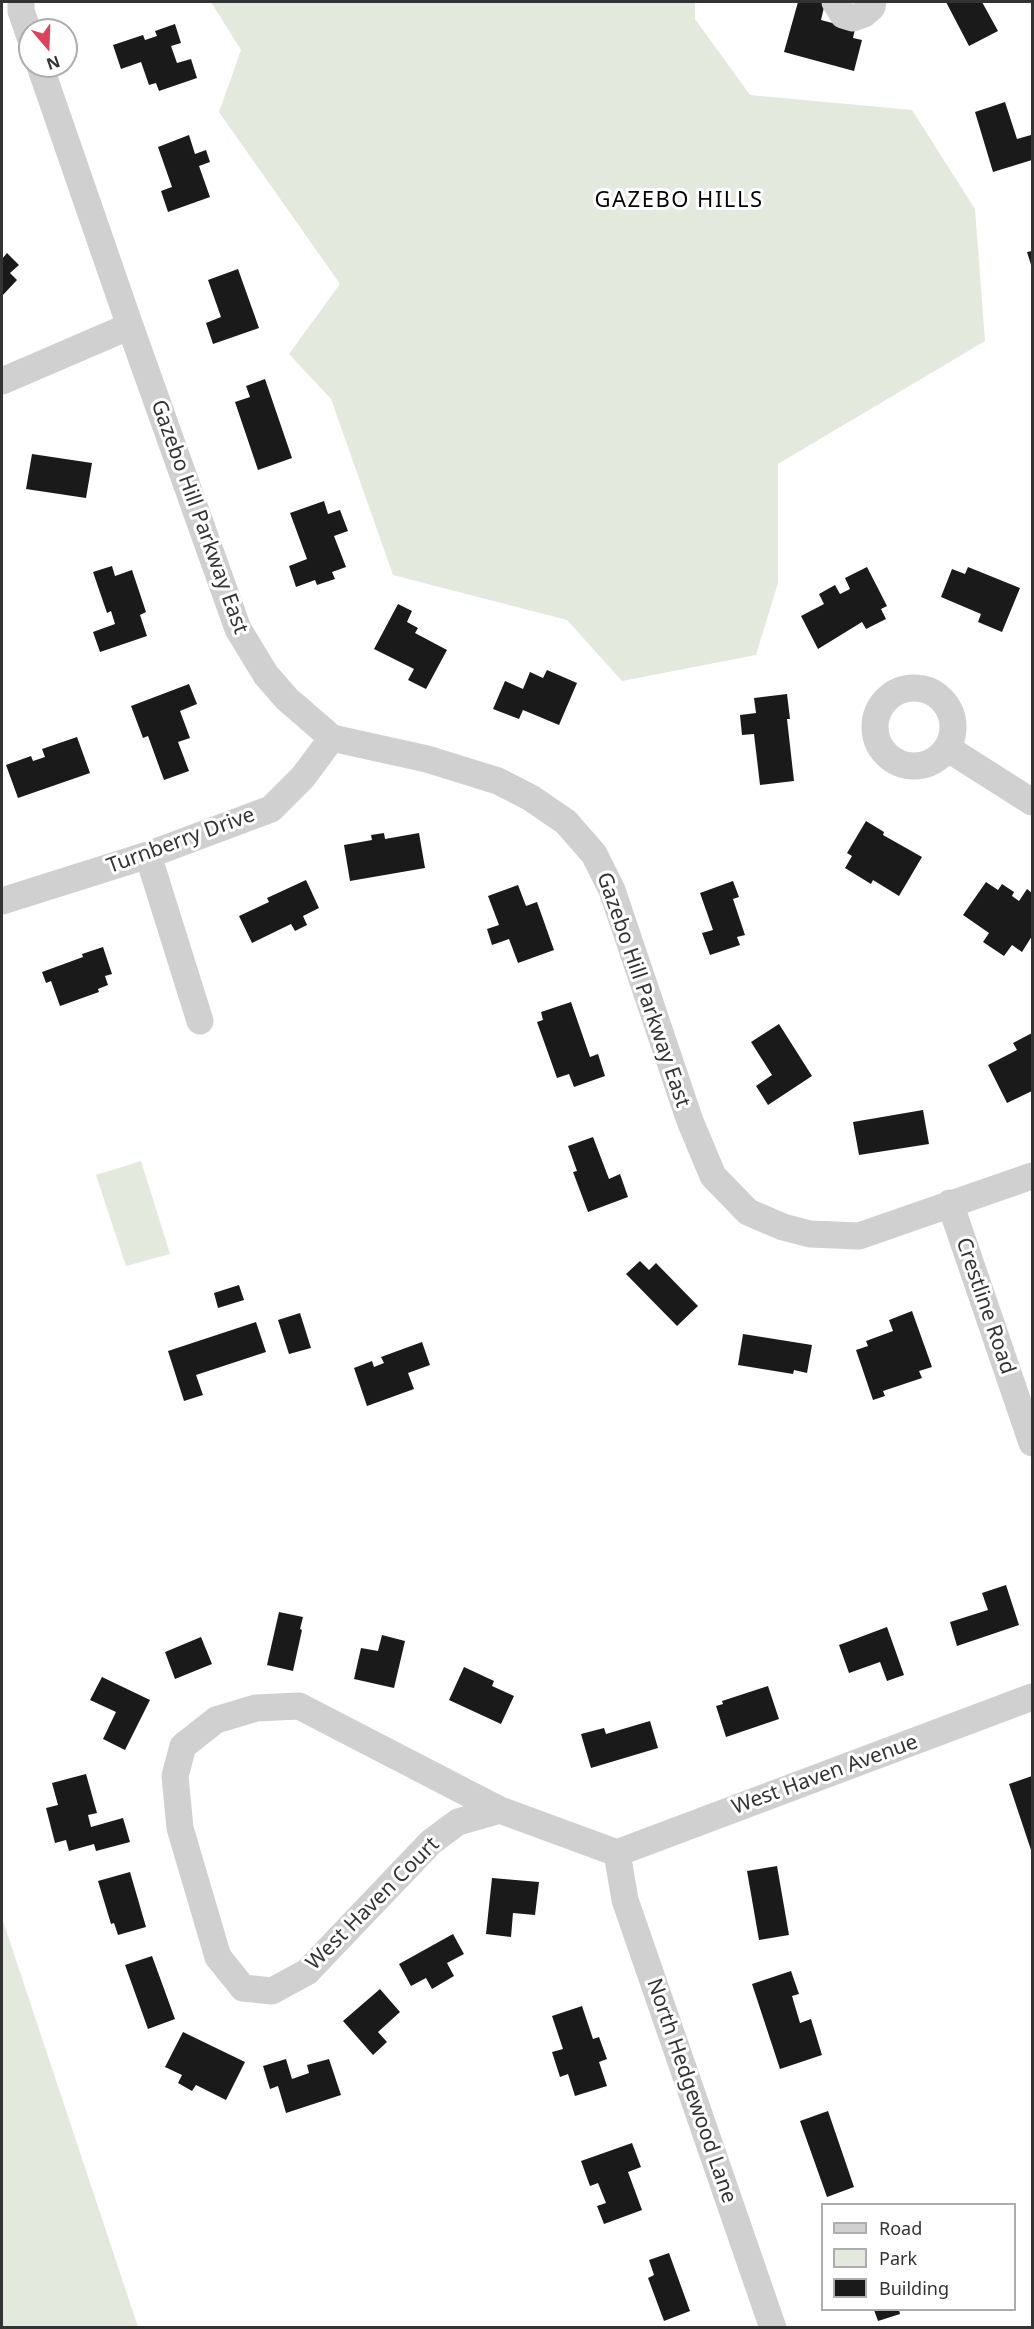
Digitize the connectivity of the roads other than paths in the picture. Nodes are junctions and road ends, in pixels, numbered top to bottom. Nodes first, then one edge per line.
1 (21, 2) edge
2 (835, 2) edge
3 (873, 2) edge
4 (23, 18) edge
5 (44, 78) edge
6 (130, 326) junction
7 (2, 381) edge
8 (332, 738) junction
9 (947, 748) dead end
10 (1032, 802) edge
11 (148, 855) junction
12 (2, 901) edge
13 (200, 1021) dead end
14 (1032, 1176) edge
15 (950, 1203) junction
16 (1032, 1443) edge
17 (1032, 1697) edge
18 (500, 1810) junction
19 (617, 1853) junction
20 (773, 2328) edge

1 - 4 street
2 - 3 street
5 - 6 street, Gazebo Hill Parkway East
6 - 7 street
6 - 8 street, Gazebo Hill Parkway East
8 - 11 street, Turnberry Drive
8 - 15 street, Gazebo Hill Parkway East
9 - 10 street
11 - 12 street, Turnberry Drive
11 - 13 street
14 - 15 street, Gazebo Hill Parkway East
15 - 16 street, Crestline Road
17 - 19 street, West Haven Avenue
18 - 18 street, West Haven Court
18 - 19 street, West Haven Court
19 - 20 street, North Hedgewood Lane

